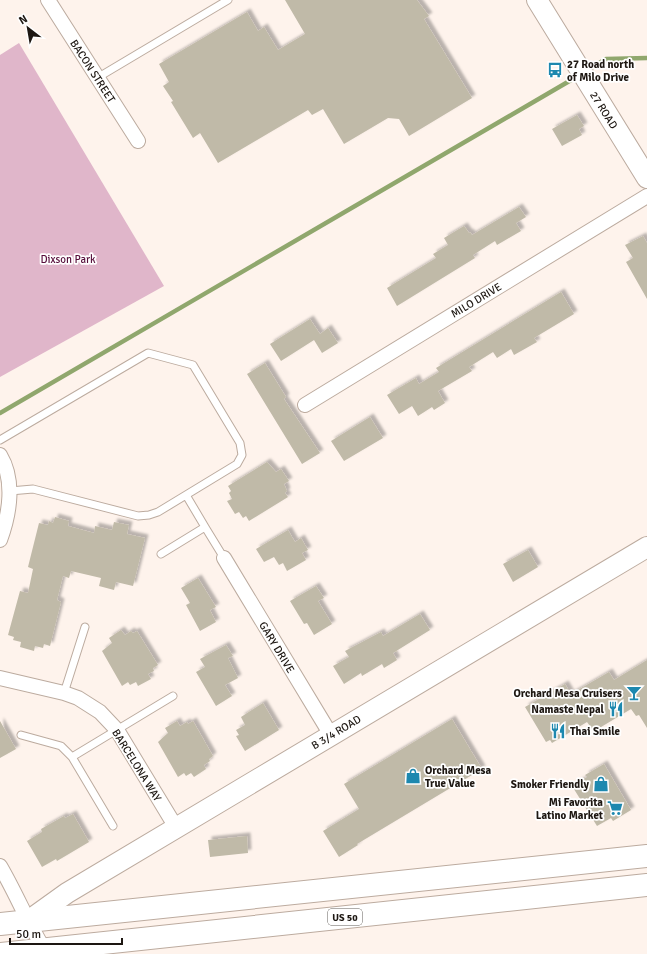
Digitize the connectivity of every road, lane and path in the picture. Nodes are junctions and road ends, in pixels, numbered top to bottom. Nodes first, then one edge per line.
1 (48, 0) edge
2 (228, 0) edge
3 (537, 0) edge
4 (97, 78) junction
5 (138, 141) dead end
6 (647, 178) edge
7 (647, 196) edge
8 (305, 404) dead end
9 (0, 440) edge
10 (0, 454) edge
11 (10, 491) junction
12 (186, 495) junction
13 (205, 527) junction
14 (0, 540) edge
15 (647, 547) edge
16 (162, 554) dead end
17 (224, 558) joint
18 (85, 627) dead end
19 (0, 678) edge
20 (64, 693) junction
21 (173, 696) dead end
22 (117, 730) junction
23 (331, 734) junction
24 (21, 735) dead end
25 (72, 757) junction
26 (113, 826) dead end
27 (177, 829) junction
28 (647, 856) edge
29 (0, 866) edge
30 (647, 885) edge
31 (28, 921) junction
32 (0, 924) edge
33 (46, 951) edge
34 (0, 954) edge

1 - 4 street, BACON STREET
2 - 4 lane
3 - 6 street, 27 ROAD
4 - 5 street, BACON STREET
7 - 8 street, MILO DRIVE
9 - 12 lane
10 - 11 street
11 - 12 lane
11 - 14 street
12 - 13 lane
13 - 16 lane
13 - 17 lane
15 - 23 street, B 3/4 ROAD
17 - 23 street, GARY DRIVE
18 - 20 lane
19 - 20 street, BARCELONA WAY
20 - 22 street, BARCELONA WAY
21 - 22 lane
22 - 25 lane
22 - 27 street, BARCELONA WAY
23 - 27 street, B 3/4 ROAD
24 - 25 lane
25 - 26 lane
27 - 31 street, B 3/4 ROAD
28 - 31 highway
29 - 31 street
30 - 33 highway, US 50
31 - 32 highway
31 - 33 street
33 - 34 highway, US 50

